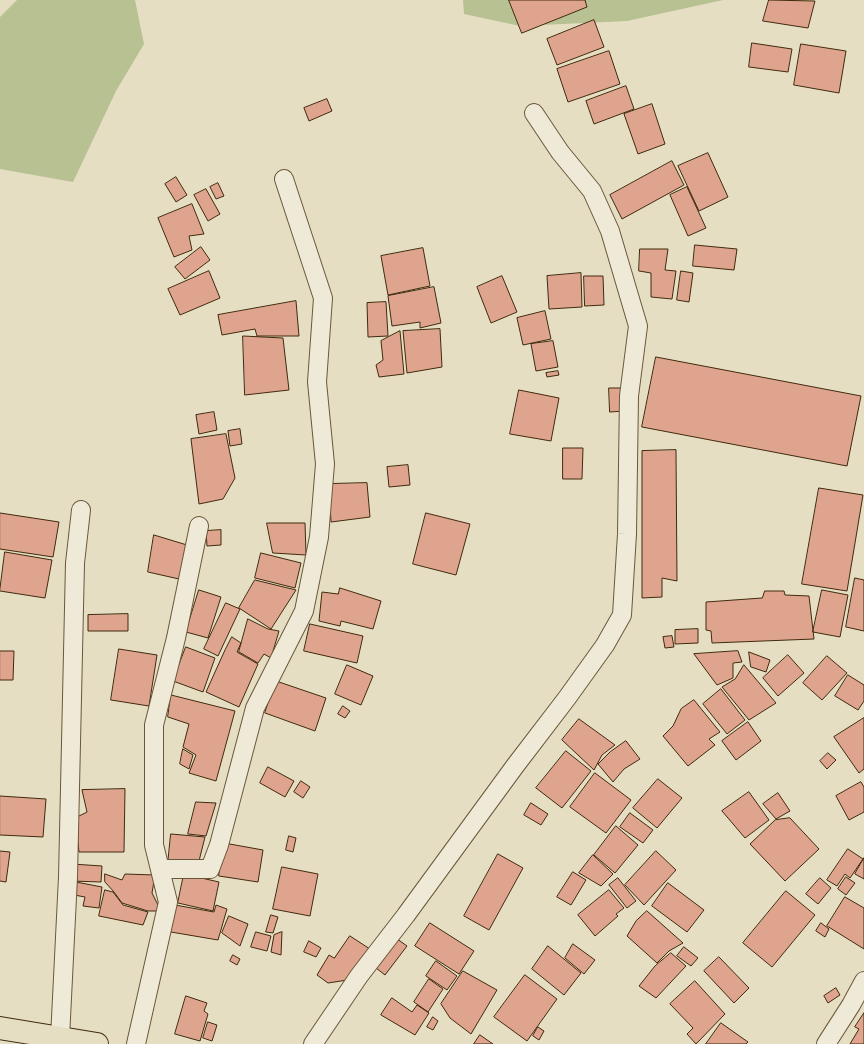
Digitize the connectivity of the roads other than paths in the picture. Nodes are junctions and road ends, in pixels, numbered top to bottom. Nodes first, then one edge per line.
1 (534, 112) dead end
2 (284, 179) dead end
3 (81, 510) dead end
4 (199, 526) dead end
5 (160, 869) junction
6 (864, 981) edge
7 (0, 1028) edge
8 (60, 1038) junction
9 (97, 1044) edge
10 (136, 1044) edge
11 (313, 1044) edge
12 (826, 1044) edge

1 - 11 street
2 - 5 street
3 - 8 street
4 - 5 street
5 - 10 street
6 - 12 street
7 - 8 highway
8 - 9 highway

